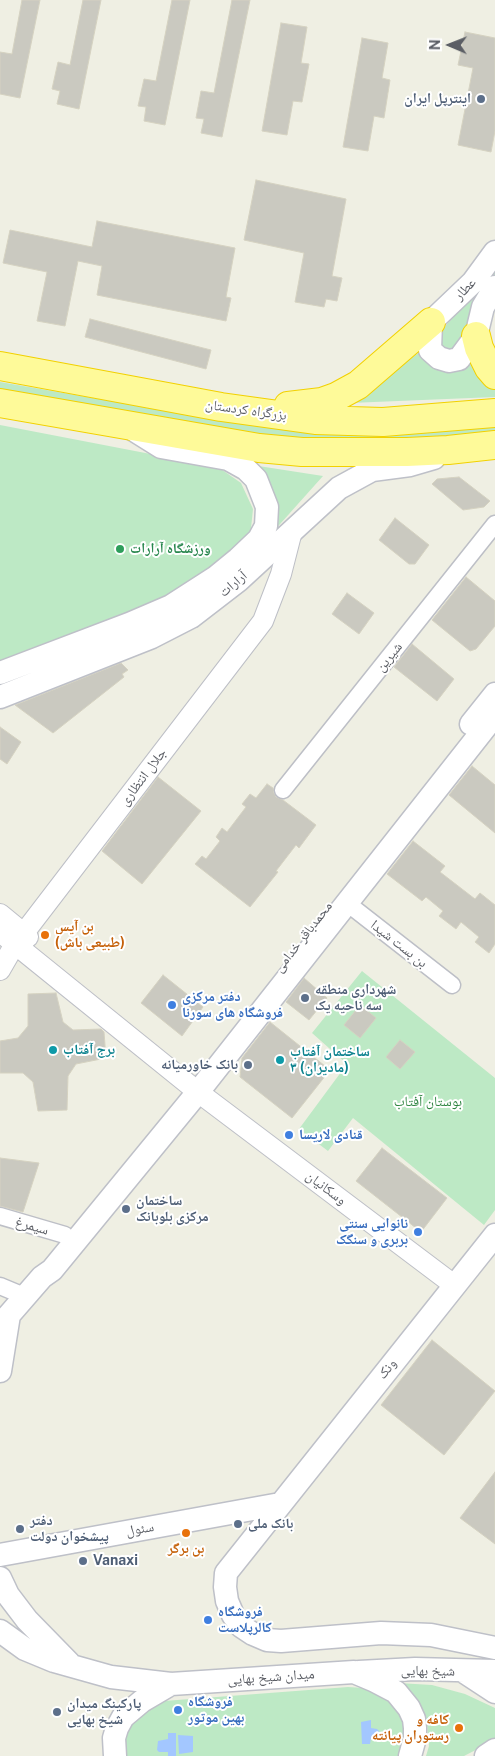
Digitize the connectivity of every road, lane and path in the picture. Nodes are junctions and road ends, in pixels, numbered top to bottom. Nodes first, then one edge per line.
1 (495, 252) edge
2 (495, 287) edge
3 (431, 322) junction
4 (476, 336) junction
5 (0, 366) edge
6 (495, 375) edge
7 (0, 403) edge
8 (221, 407) junction
9 (495, 413) edge
10 (128, 426) junction
11 (495, 445) edge
12 (448, 450) junction
13 (495, 524) edge
14 (292, 531) junction
15 (0, 672) edge
16 (495, 694) edge
17 (0, 697) edge
18 (495, 714) edge
19 (283, 790) dead end
20 (347, 903) junction
21 (0, 914) edge
22 (13, 936) edge
23 (301, 950) junction
24 (0, 970) edge
25 (452, 985) dead end
26 (196, 1082) junction
27 (158, 1130) junction
28 (0, 1216) edge
29 (65, 1235) junction
30 (495, 1235) edge
31 (42, 1276) junction
32 (454, 1285) junction
33 (0, 1286) edge
34 (24, 1296) junction
35 (5, 1320) edge
36 (0, 1371) edge
37 (280, 1504) junction
38 (0, 1555) edge
39 (0, 1578) edge
40 (0, 1631) edge
41 (495, 1648) edge
42 (74, 1667) junction
43 (463, 1671) junction
44 (495, 1671) edge
45 (354, 1672) junction
46 (171, 1684) junction
47 (495, 1692) edge
48 (495, 1750) edge
49 (115, 1756) edge
50 (410, 1756) edge
51 (486, 1756) edge

1 - 3 main road, عطار
2 - 4 main road, عطار
3 - 4 main road
3 - 8 highway
4 - 6 highway
5 - 8 highway, بزرگراه کردستان
7 - 10 highway
8 - 9 highway, بزرگراه کردستان
10 - 12 highway
10 - 15 main road, آرارات
11 - 12 highway
12 - 14 main road, آرارات
13 - 19 street, شیرین
14 - 17 main road, آرارات
14 - 22 street, جلال انتظاری
16 - 23 main road, محمدباقر خدامی
18 - 20 main road, محمدباقر خدامی
20 - 23 main road, محمدباقر خدامی
20 - 25 street, بن بست شیدا
21 - 22 street
22 - 24 street, جلال انتظاری
22 - 26 street, وسکانیان
23 - 26 main road, محمدباقر خدامی
26 - 27 main road, محمدباقر خدامی
26 - 32 street, وسکانیان
27 - 29 main road, محمدباقر خدامی
27 - 31 main road, محمدباقر خدامی
28 - 29 street, سیمرغ
29 - 31 main road, محمدباقر خدامی
30 - 32 main road, ونک
31 - 34 main road, محمدباقر خدامی
32 - 37 main road, ونک
33 - 34 street
34 - 35 main road, محمدباقر خدامی
35 - 36 main road, محمدباقر خدامی
37 - 38 main road, سئول
37 - 41 main road, ونک
39 - 42 main road
40 - 42 main road
42 - 46 main road
43 - 44 main road
43 - 45 main road, شیخ بهایی
43 - 47 main road, شیخ بهایی
45 - 46 main road, میدان شیخ بهایی
45 - 50 main road, میدان شیخ بهایی
46 - 49 main road, میدان شیخ بهایی
48 - 51 main road

